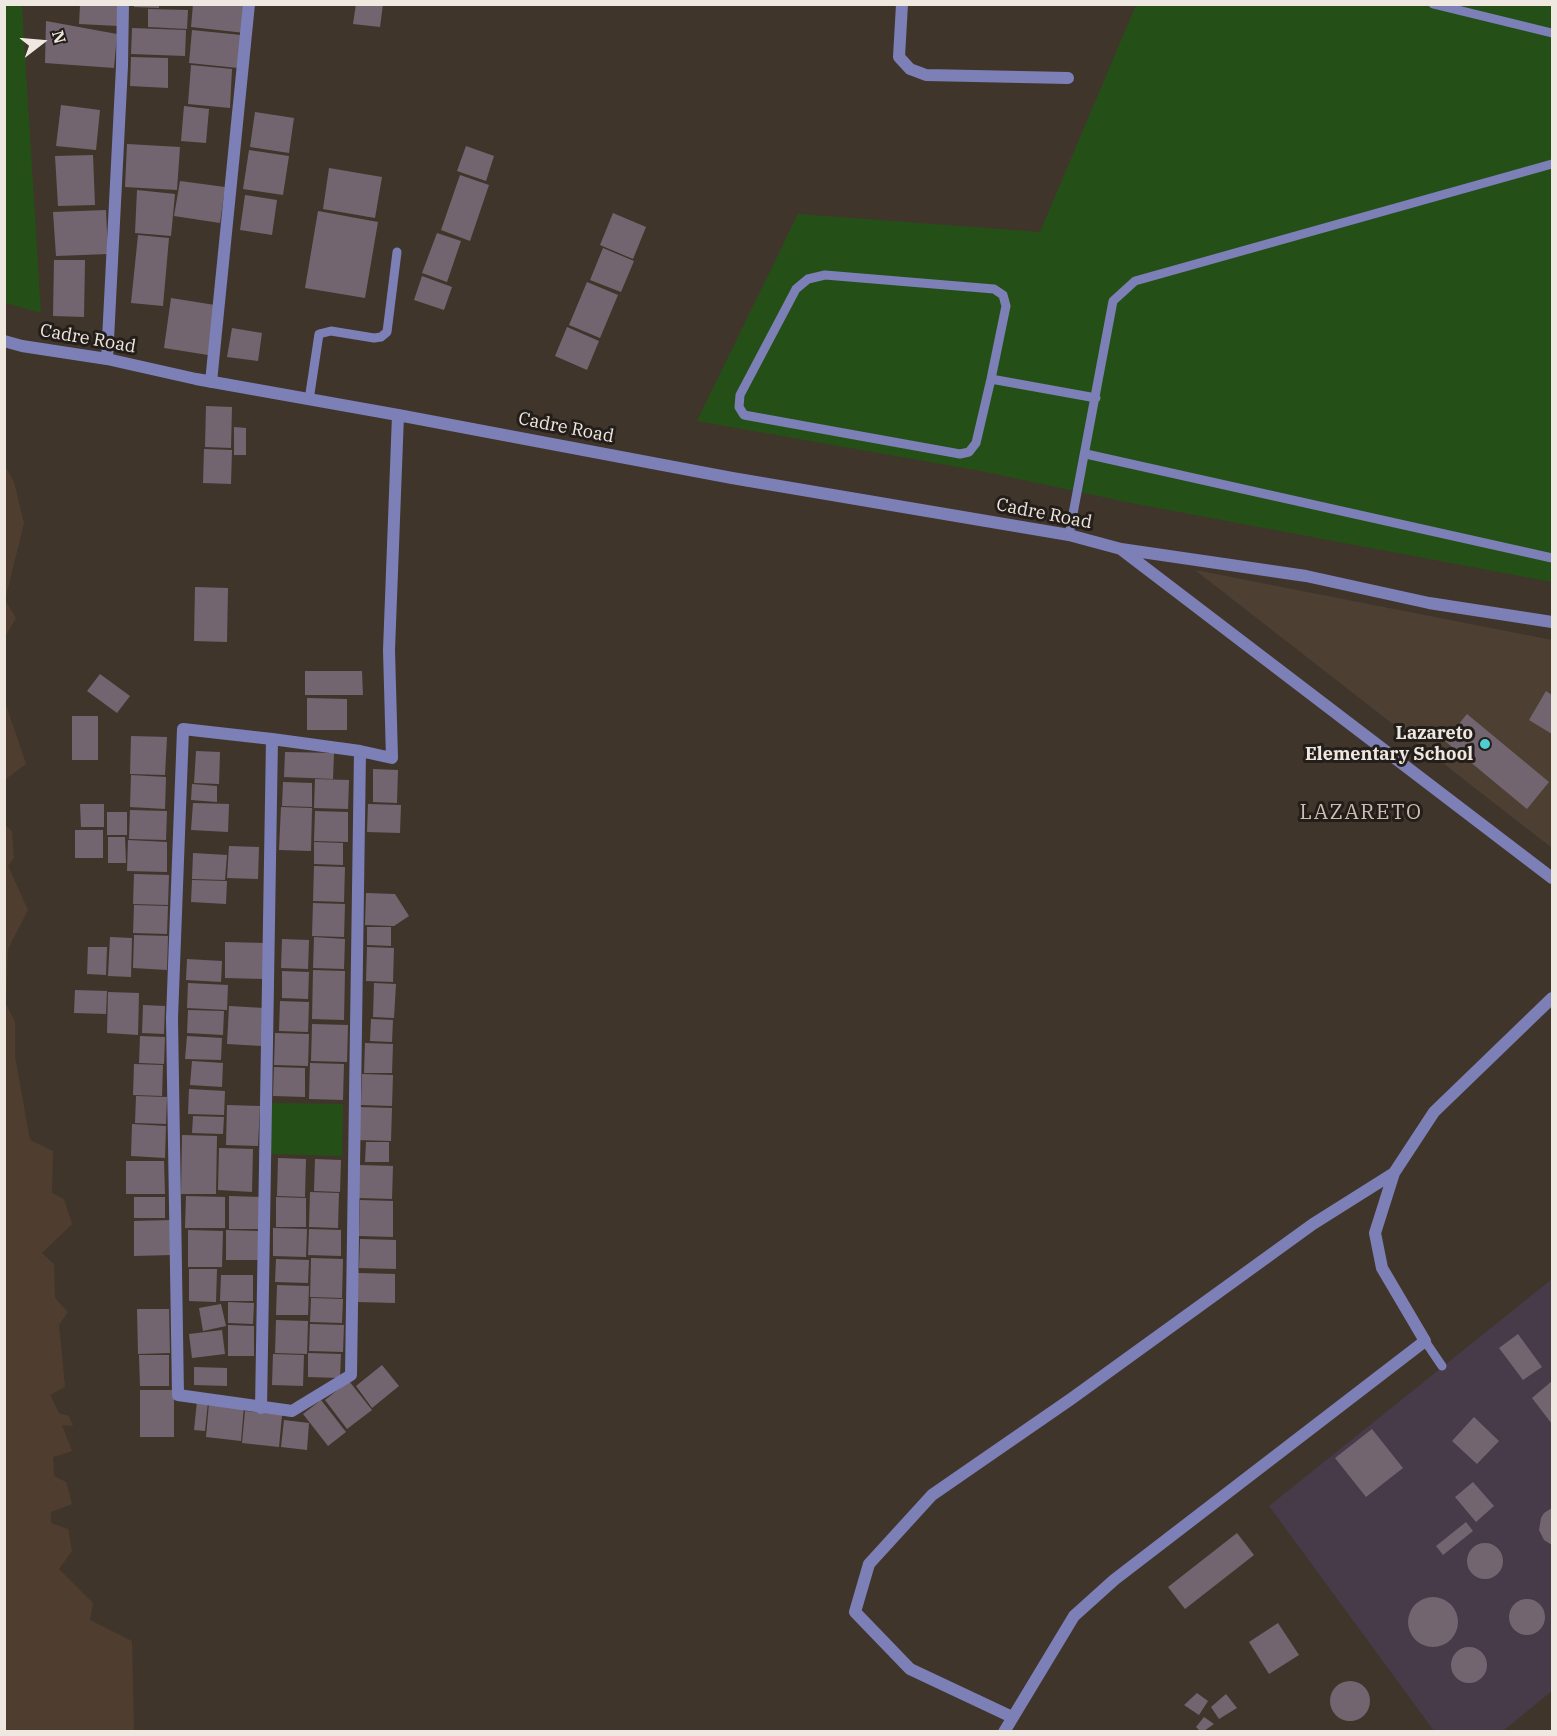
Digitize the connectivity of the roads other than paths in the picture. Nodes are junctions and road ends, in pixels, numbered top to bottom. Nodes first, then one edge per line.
1 (123, 4) edge
2 (249, 4) edge
3 (902, 4) edge
4 (1433, 4) edge
5 (1552, 33) edge
6 (1068, 78) dead end
7 (1552, 164) edge
8 (397, 252) dead end
9 (4, 341) edge
10 (108, 359) junction
11 (991, 379) junction
12 (212, 382) junction
13 (1096, 398) junction
14 (309, 400) junction
15 (398, 415) junction
16 (1086, 454) junction
17 (1069, 535) junction
18 (1121, 549) junction
19 (1552, 558) edge
20 (1552, 622) edge
21 (272, 739) junction
22 (360, 751) junction
23 (1552, 878) edge
24 (1552, 998) edge
25 (1394, 1173) junction
26 (1425, 1341) junction
27 (1442, 1366) dead end
28 (261, 1408) junction
29 (1012, 1717) junction
30 (1004, 1731) edge

1 - 10 street
2 - 12 street
3 - 6 street
4 - 5 lane
7 - 13 lane
8 - 14 lane
9 - 10 street, Cadre Road
10 - 12 street, Cadre Road
11 - 11 lane
11 - 13 lane
12 - 14 street, Cadre Road
13 - 16 lane
14 - 15 street, Cadre Road
15 - 17 street, Cadre Road
15 - 22 street
16 - 17 lane
16 - 19 lane
17 - 18 street, Cadre Road
18 - 20 street, Cadre Road
18 - 23 street
21 - 22 street
21 - 28 street
21 - 28 street
22 - 28 street
24 - 25 street
25 - 26 street
25 - 29 street
26 - 27 lane
26 - 29 street
29 - 30 street

